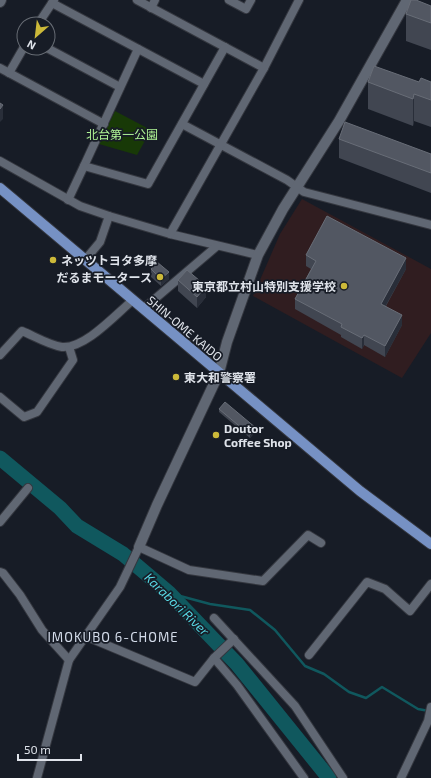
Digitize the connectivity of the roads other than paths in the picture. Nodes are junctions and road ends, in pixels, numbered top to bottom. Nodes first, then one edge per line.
1 (137, 0) edge
2 (229, 0) edge
3 (251, 0) edge
4 (299, 0) edge
5 (53, 2) edge
6 (153, 4) edge
7 (405, 4) edge
8 (414, 12) edge
9 (43, 16) edge
10 (225, 47) junction
11 (138, 49) junction
12 (56, 53) edge
13 (19, 56) edge
14 (0, 68) edge
15 (264, 68) junction
16 (9, 73) junction
17 (204, 84) junction
18 (120, 87) junction
19 (104, 124) junction
20 (182, 124) junction
21 (221, 144) junction
22 (0, 161) edge
23 (84, 166) junction
24 (0, 188) edge
25 (297, 188) junction
26 (68, 200) junction
27 (109, 216) junction
28 (431, 225) edge
29 (170, 234) junction
30 (217, 246) junction
31 (258, 255) junction
32 (85, 260) junction
33 (133, 300) junction
34 (143, 308) junction
35 (69, 347) junction
36 (0, 355) edge
37 (219, 374) junction
38 (0, 397) edge
39 (28, 488) dead end
40 (0, 522) edge
41 (321, 543) dead end
42 (431, 544) edge
43 (138, 551) junction
44 (0, 572) edge
45 (431, 584) edge
46 (214, 618) dead end
47 (85, 636) junction
48 (234, 638) junction
49 (309, 655) dead end
50 (214, 658) junction
51 (69, 660) junction
52 (430, 710) edge
53 (37, 778) edge
54 (304, 778) edge
55 (343, 778) edge
56 (401, 778) edge

1 - 6 street
2 - 3 street
4 - 15 street
5 - 9 street
5 - 11 street
6 - 10 street
7 - 8 street
7 - 25 street
10 - 15 street
10 - 17 street
11 - 17 street
11 - 18 street
12 - 18 street
13 - 16 street
14 - 16 street
15 - 21 street
16 - 19 street
17 - 20 street
18 - 19 street
19 - 23 street
20 - 21 street
20 - 23 street
21 - 25 street
21 - 29 street
22 - 26 street
23 - 26 street
24 - 32 main road, SHIN-OME KAIDO
25 - 28 street
25 - 31 street
26 - 27 street
27 - 29 street
27 - 32 street
29 - 30 street
30 - 31 street
30 - 34 street
31 - 37 street
32 - 33 main road, SHIN-OME KAIDO
33 - 34 main road, SHIN-OME KAIDO
33 - 35 street
34 - 37 main road, SHIN-OME KAIDO
35 - 36 street
35 - 38 street
37 - 42 main road, SHIN-OME KAIDO
37 - 43 street
39 - 40 street
41 - 43 street
43 - 47 street
44 - 51 street
45 - 49 street
46 - 48 street
47 - 50 street
47 - 51 street
48 - 50 street
48 - 55 street
50 - 54 street
51 - 53 street
52 - 56 street

